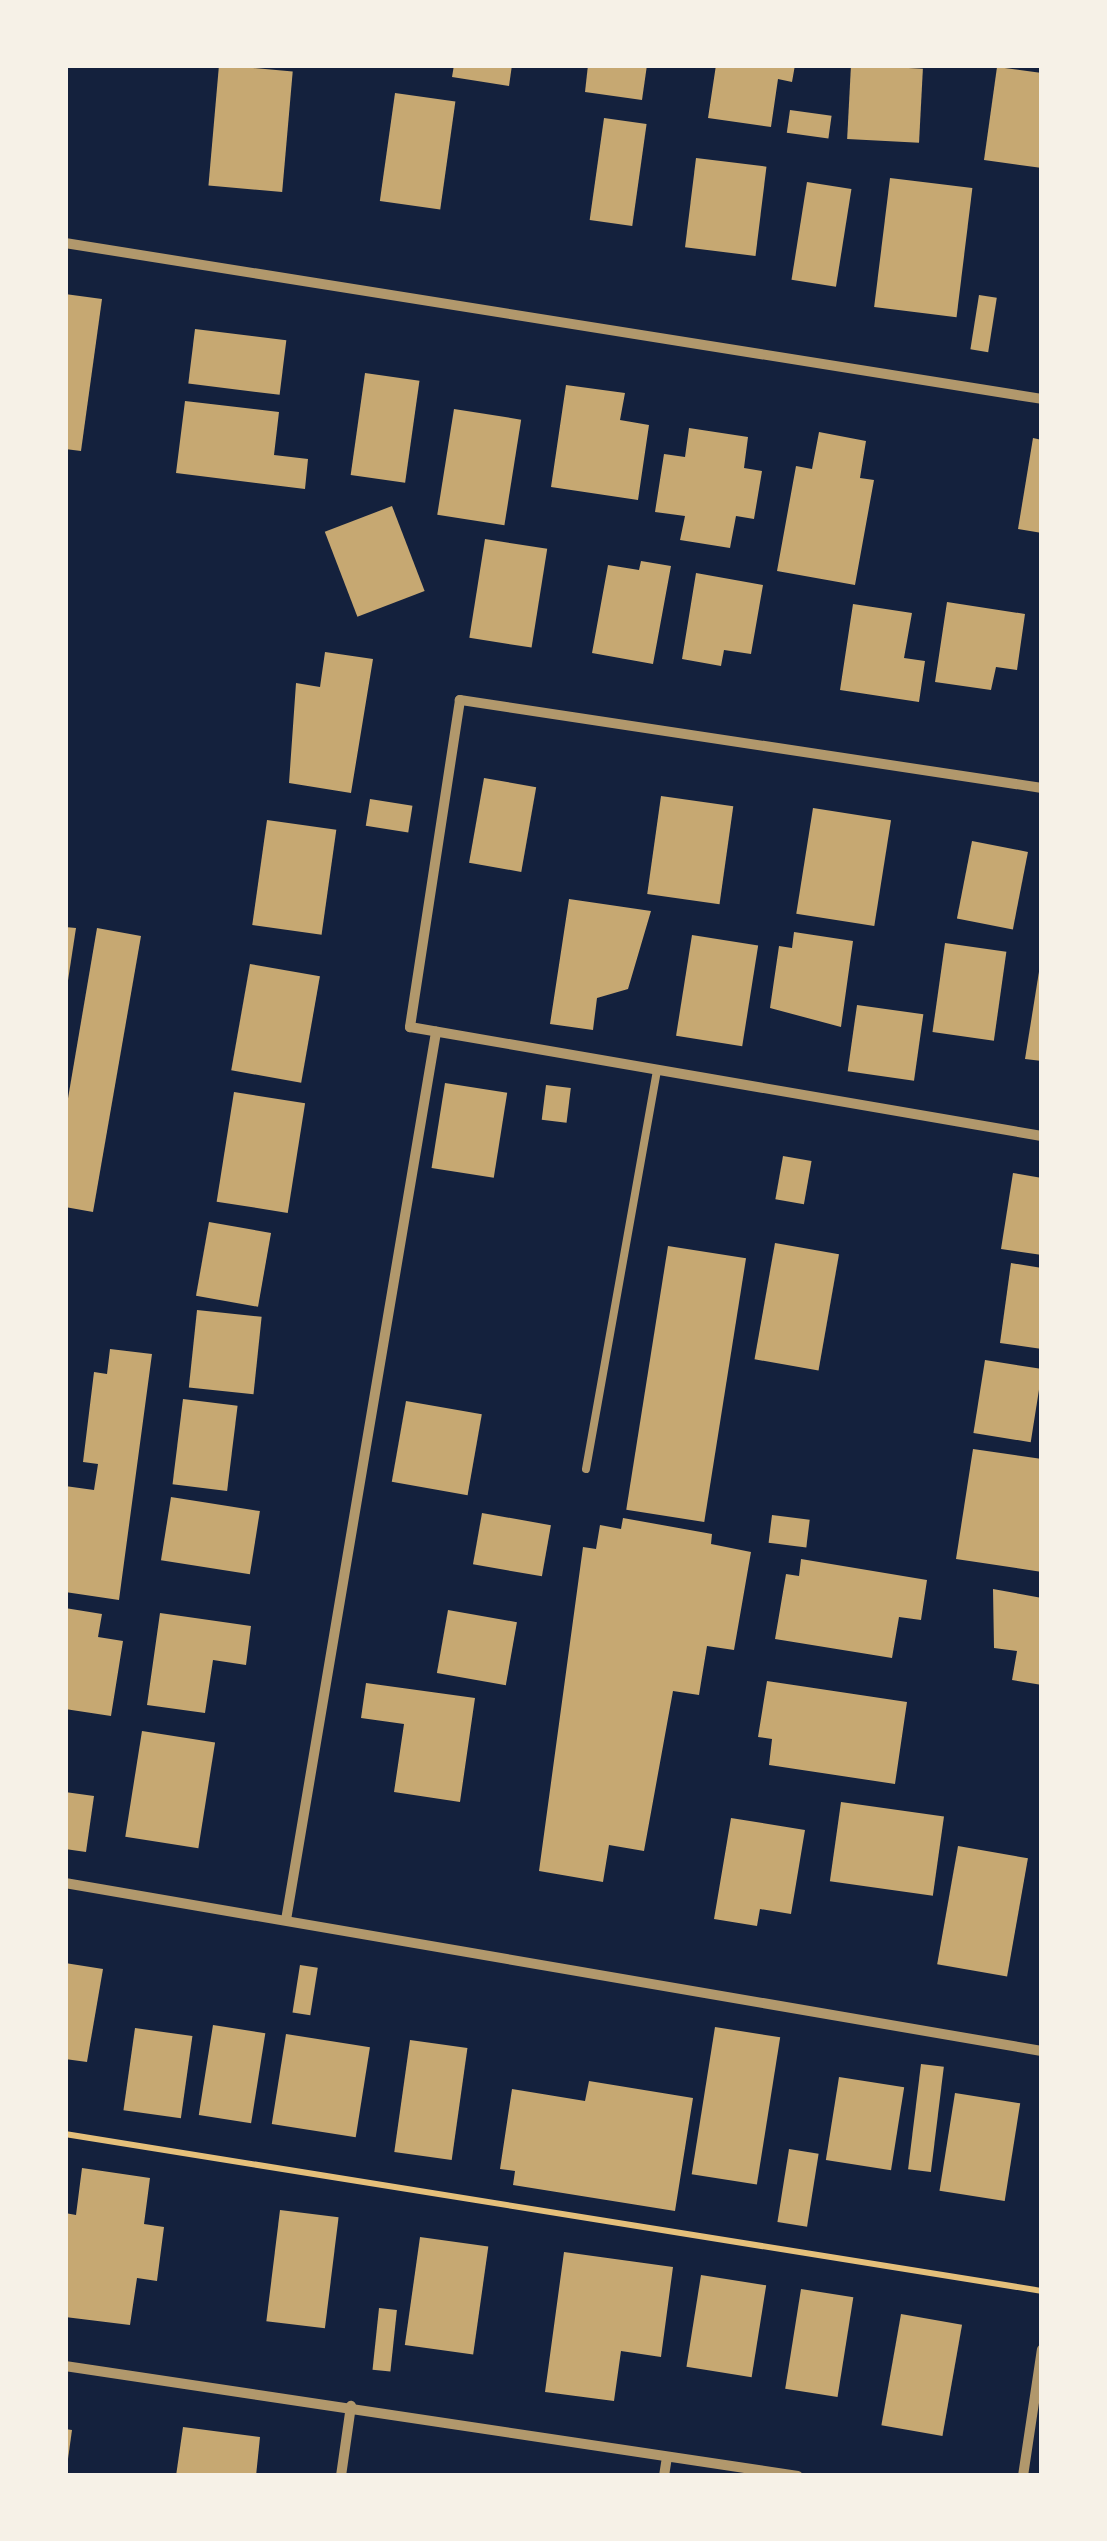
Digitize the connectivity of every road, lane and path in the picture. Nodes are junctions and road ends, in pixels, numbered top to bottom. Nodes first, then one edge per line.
1 (65, 242) edge
2 (1042, 399) edge
3 (1042, 788) edge
4 (436, 1032) junction
5 (657, 1070) junction
6 (1042, 1136) edge
7 (586, 1468) dead end
8 (65, 1883) edge
9 (286, 1920) junction
10 (1042, 2051) edge
11 (65, 2134) edge
12 (1042, 2291) edge
13 (1042, 2349) edge
14 (65, 2366) edge
15 (351, 2406) junction
16 (667, 2457) junction
17 (341, 2476) edge
18 (664, 2476) edge
19 (798, 2476) edge
20 (1022, 2476) edge

1 - 2 street
3 - 4 street
4 - 5 street
4 - 9 street
5 - 6 street
5 - 7 lane
8 - 9 street
9 - 10 street
11 - 12 path
13 - 20 street
14 - 15 street
15 - 16 street
15 - 17 street
16 - 18 street
16 - 19 street

